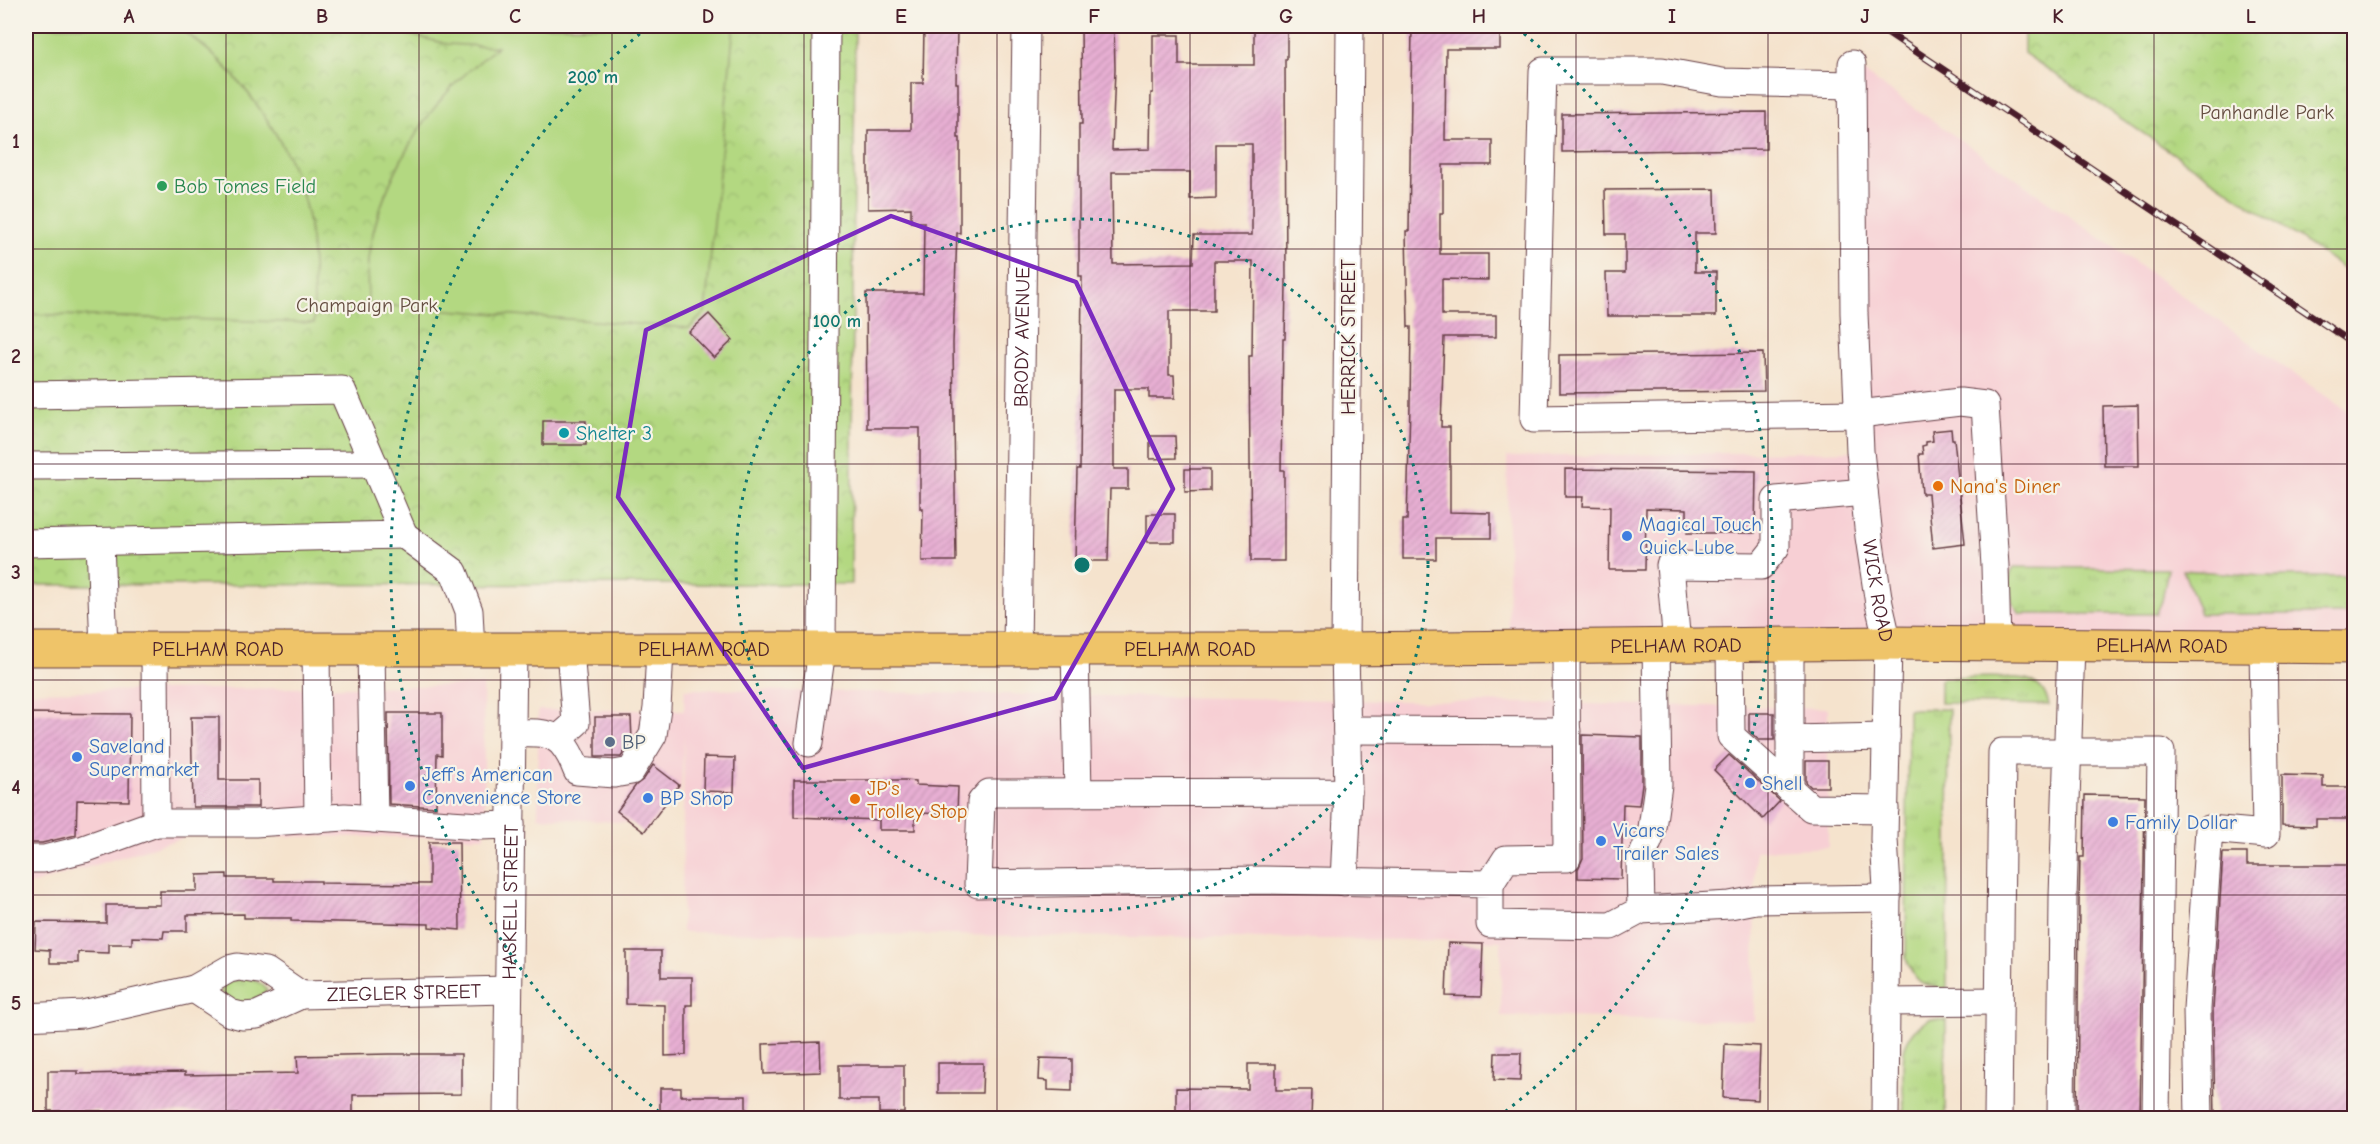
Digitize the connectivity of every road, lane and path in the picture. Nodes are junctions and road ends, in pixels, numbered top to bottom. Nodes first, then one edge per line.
1 (826, 26) edge
2 (1026, 26) edge
3 (1350, 26) edge
4 (26, 395) edge
5 (1859, 414) junction
6 (374, 464) junction
7 (26, 466) edge
8 (1864, 492) junction
9 (404, 535) junction
10 (100, 542) junction
11 (26, 543) edge
12 (1888, 643) junction
13 (1790, 644) junction
14 (1997, 644) junction
15 (2071, 644) junction
16 (1666, 645) junction
17 (1730, 645) junction
18 (1566, 646) junction
19 (2263, 646) junction
20 (2355, 647) edge
21 (26, 649) edge
22 (104, 649) junction
23 (154, 649) junction
24 (1017, 649) junction
25 (1075, 649) junction
26 (1345, 649) junction
27 (316, 650) junction
28 (371, 650) junction
29 (471, 650) junction
30 (513, 650) junction
31 (570, 650) junction
32 (660, 650) junction
33 (822, 650) junction
34 (1347, 730) junction
35 (1567, 731) junction
36 (512, 734) junction
37 (1886, 737) junction
38 (559, 738) junction
39 (1790, 739) junction
40 (809, 743) dead end
41 (2067, 752) junction
42 (1790, 789) junction
43 (1348, 792) junction
44 (1078, 793) junction
45 (1885, 809) junction
46 (318, 819) junction
47 (374, 819) junction
48 (156, 824) junction
49 (511, 825) junction
50 (26, 859) edge
51 (1344, 882) junction
52 (1490, 884) junction
53 (1887, 898) junction
54 (1641, 910) junction
55 (194, 989) junction
56 (507, 990) junction
57 (302, 995) junction
58 (1999, 1000) junction
59 (1886, 1002) junction
60 (26, 1017) edge
61 (507, 1119) edge
62 (1884, 1119) edge
63 (1998, 1119) edge
64 (2061, 1119) edge
65 (2156, 1119) edge
66 (2199, 1119) edge

1 - 33 street
2 - 24 street, BRODY AVENUE
3 - 26 street, HERRICK STREET
4 - 6 street
5 - 5 street, WICK ROAD
5 - 8 street, WICK ROAD
5 - 14 street
6 - 7 street
6 - 9 street
8 - 12 street, WICK ROAD
8 - 16 street
9 - 10 street
9 - 29 street
10 - 11 street
10 - 22 street
12 - 13 main road, PELHAM ROAD
12 - 14 main road, PELHAM ROAD
12 - 37 street, WICK ROAD
13 - 17 main road, PELHAM ROAD
13 - 39 street
14 - 15 main road, PELHAM ROAD
15 - 19 main road, PELHAM ROAD
15 - 41 street
16 - 17 main road, PELHAM ROAD
16 - 18 main road, PELHAM ROAD
16 - 54 street
17 - 42 street
18 - 26 main road, PELHAM ROAD
18 - 35 street
19 - 20 main road, PELHAM ROAD
19 - 66 street
21 - 22 main road, PELHAM ROAD
22 - 23 main road, PELHAM ROAD
23 - 27 main road, PELHAM ROAD
23 - 48 street
24 - 25 main road, PELHAM ROAD
24 - 33 main road, PELHAM ROAD
25 - 26 main road, PELHAM ROAD
25 - 44 street
26 - 34 street, HERRICK STREET
27 - 28 main road, PELHAM ROAD
27 - 46 street
28 - 29 main road, PELHAM ROAD
28 - 47 street
29 - 30 main road, PELHAM ROAD
30 - 31 main road, PELHAM ROAD
30 - 36 street, HASKELL STREET
31 - 32 main road, PELHAM ROAD
31 - 38 street
32 - 33 main road, PELHAM ROAD
32 - 38 street
33 - 40 street
34 - 35 street
34 - 43 street, HERRICK STREET
35 - 52 street
36 - 38 street
36 - 49 street, HASKELL STREET
37 - 39 street
37 - 45 street, WICK ROAD
39 - 42 street
41 - 58 street
41 - 64 street
41 - 65 street
42 - 45 street
43 - 44 street
43 - 51 street, HERRICK STREET
44 - 51 street
45 - 53 street, WICK ROAD
46 - 47 street
46 - 48 street
47 - 49 street
48 - 50 street
49 - 56 street, HASKELL STREET
51 - 52 street
52 - 54 street
53 - 54 street
53 - 59 street, WICK ROAD
55 - 57 street, ZIEGLER STREET
55 - 57 street, ZIEGLER STREET
55 - 60 street, ZIEGLER STREET
56 - 57 street, ZIEGLER STREET
56 - 61 street, HASKELL STREET
58 - 59 street
58 - 63 street
59 - 62 street, WICK ROAD

